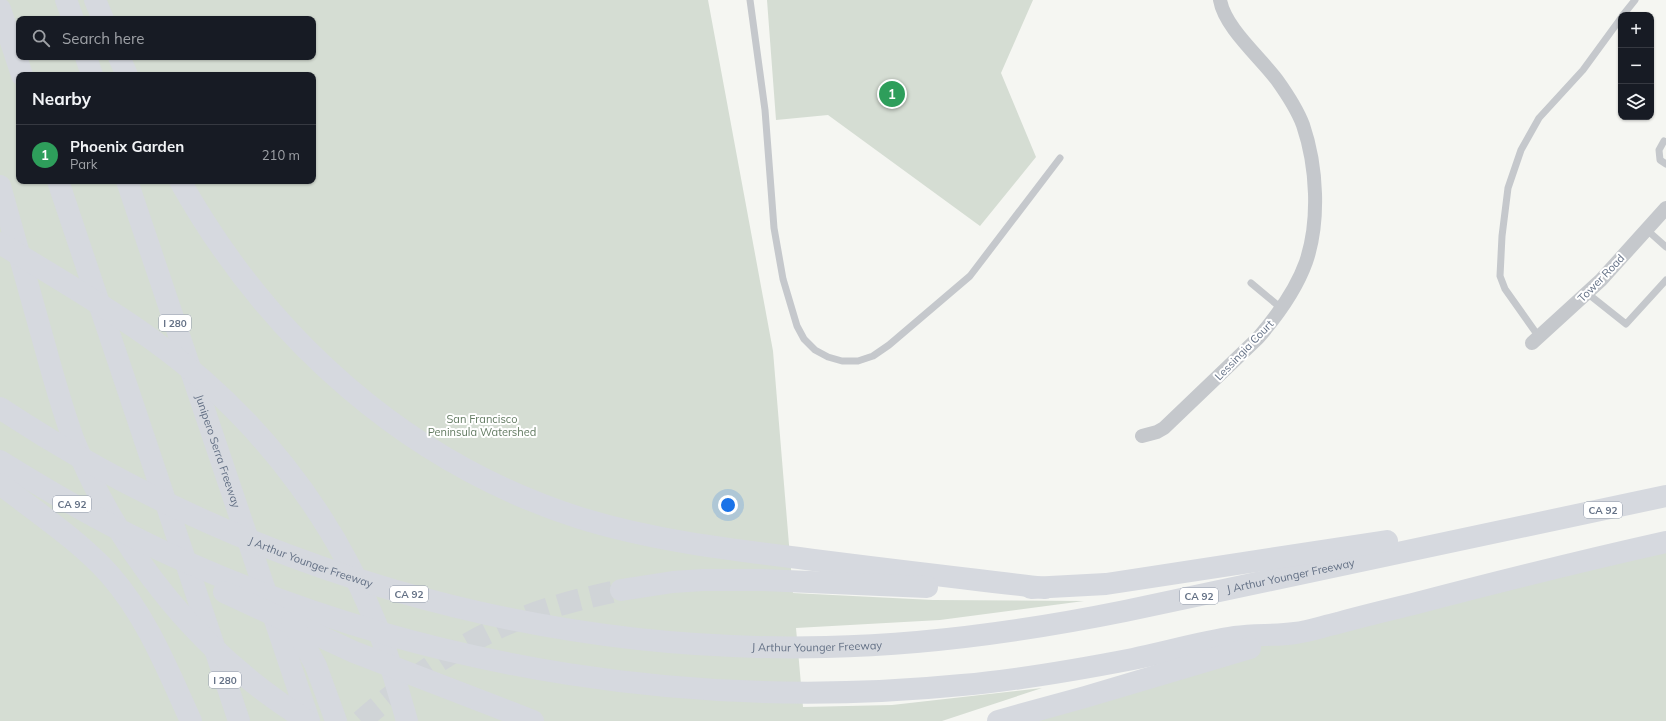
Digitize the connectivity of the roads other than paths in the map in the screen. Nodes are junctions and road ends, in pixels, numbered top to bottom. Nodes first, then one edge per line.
1 (66, 0) edge
2 (95, 0) edge
3 (750, 0) edge
4 (1220, 0) edge
5 (1635, 0) edge
6 (0, 9) edge
7 (1625, 12) edge
8 (72, 16) edge
9 (102, 16) edge
10 (1618, 22) edge
11 (16, 57) edge
12 (17, 60) edge
13 (87, 60) edge
14 (120, 60) edge
15 (21, 72) edge
16 (91, 72) edge
17 (126, 72) edge
18 (1664, 141) dead end
19 (1060, 158) dead end
20 (1666, 164) edge
21 (59, 184) edge
22 (128, 184) edge
23 (182, 184) edge
24 (0, 186) edge
25 (1666, 208) edge
26 (1646, 230) junction
27 (0, 243) edge
28 (1666, 247) edge
29 (1666, 280) edge
30 (1252, 283) dead end
31 (1588, 293) junction
32 (1281, 308) junction
33 (1536, 340) joint
34 (0, 408) edge
35 (1142, 436) dead end
36 (0, 461) edge
37 (0, 484) edge
38 (1666, 496) edge
39 (1540, 523) junction
40 (1666, 542) edge
41 (147, 543) junction
42 (256, 562) junction
43 (1045, 588) junction
44 (621, 590) tunnel mouth
45 (1297, 633) junction
46 (1085, 697) junction
47 (192, 721) edge
48 (239, 721) edge
49 (309, 721) edge
50 (336, 721) edge
51 (407, 721) edge
52 (533, 721) edge
53 (998, 721) edge
54 (1024, 721) edge

1 - 8 highway
2 - 9 highway
3 - 19 lane
4 - 32 street, Lessingia Court
5 - 7 lane
6 - 11 highway
10 - 33 lane
12 - 15 highway
13 - 16 highway
14 - 17 highway
18 - 20 lane
21 - 48 highway, I 280
22 - 42 highway, Junipero Serra Freeway / I 280
23 - 43 highway
24 - 49 highway
25 - 26 street, Tower Road
26 - 28 lane
26 - 31 street, Tower Road
27 - 51 highway
29 - 31 lane
30 - 32 lane
31 - 33 street, Tower Road
32 - 35 street, Lessingia Court
34 - 39 highway, J Arthur Younger Freeway / CA 92
36 - 41 highway, CA 92
37 - 47 highway
38 - 39 highway, J Arthur Younger Freeway / CA 92
39 - 43 highway
40 - 45 highway, CA 92
41 - 45 highway, CA 92
41 - 52 highway
42 - 49 highway, Junipero Serra Freeway / I 280
42 - 50 highway
43 - 44 highway
45 - 46 highway
46 - 53 highway
46 - 54 highway

